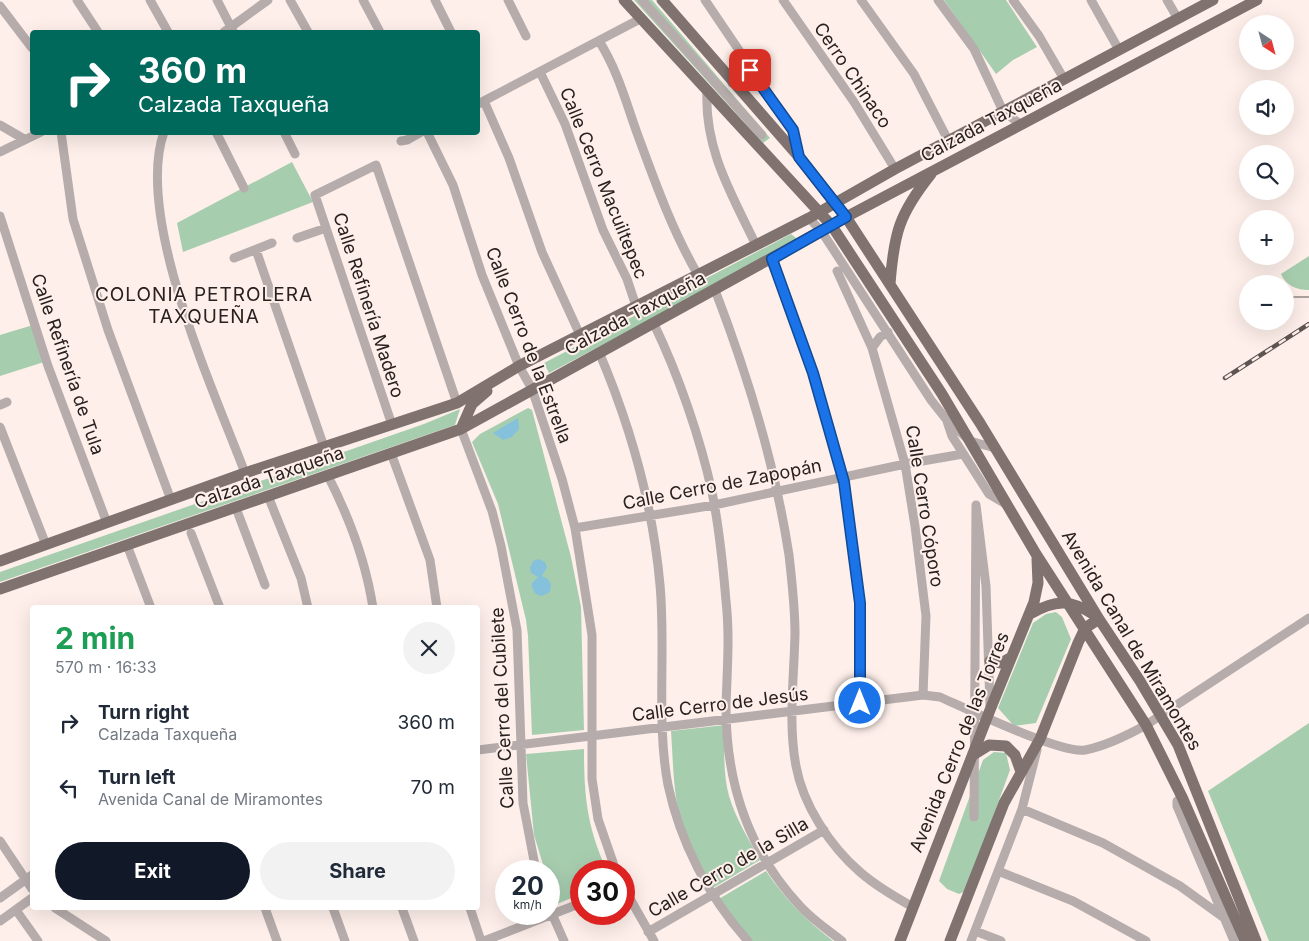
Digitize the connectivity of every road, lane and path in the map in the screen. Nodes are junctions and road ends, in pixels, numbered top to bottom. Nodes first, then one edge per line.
1 (77, 0) edge
2 (150, 0) edge
3 (217, 0) edge
4 (268, 0) edge
5 (290, 0) edge
6 (363, 0) edge
7 (435, 0) edge
8 (508, 0) edge
9 (624, 0) edge
10 (642, 0) edge
11 (705, 0) edge
12 (783, 0) edge
13 (861, 0) edge
14 (938, 0) edge
15 (1014, 0) edge
16 (1091, 0) edge
17 (1167, 0) edge
18 (1214, 0) edge
19 (1256, 0) edge
20 (665, 1) edge
21 (0, 6) edge
22 (640, 19) junction
23 (1178, 19) junction
24 (97, 30) edge
25 (167, 30) edge
26 (229, 30) edge
27 (230, 30) edge
28 (307, 30) edge
29 (379, 30) edge
30 (450, 30) edge
31 (526, 36) dead end
32 (599, 41) junction
33 (30, 45) edge
34 (1119, 50) junction
35 (750, 70) junction
36 (540, 72) junction
37 (1064, 79) junction
38 (732, 83) junction
39 (707, 90) junction
40 (481, 102) edge
41 (1003, 111) junction
42 (1020, 124) junction
43 (0, 125) edge
44 (32, 135) edge
45 (61, 135) edge
46 (163, 135) edge
47 (218, 135) edge
48 (286, 135) edge
49 (416, 135) edge
50 (428, 135) edge
51 (762, 135) dead end
52 (24, 138) junction
53 (401, 140) dead end
54 (948, 140) junction
55 (0, 151) edge
56 (295, 154) dead end
57 (799, 157) junction
58 (895, 169) junction
59 (934, 170) junction
60 (244, 188) dead end
61 (835, 203) junction
62 (814, 215) junction
63 (0, 216) edge
64 (846, 217) junction
65 (326, 228) junction
66 (827, 229) junction
67 (298, 238) dead end
68 (272, 243) dead end
69 (756, 245) junction
70 (256, 250) junction
71 (234, 258) dead end
72 (772, 259) junction
73 (837, 271) dead end
74 (698, 275) junction
75 (890, 284) junction
76 (715, 290) junction
77 (862, 292) junction
78 (849, 300) junction
79 (636, 306) junction
80 (654, 324) junction
81 (888, 332) junction
82 (580, 335) junction
83 (872, 348) junction
84 (599, 352) junction
85 (519, 366) junction
86 (507, 373) junction
87 (532, 389) junction
88 (942, 394) junction
89 (457, 403) junction
90 (946, 419) junction
91 (392, 425) junction
92 (0, 427) edge
93 (461, 429) junction
94 (970, 441) junction
95 (324, 447) junction
96 (995, 448) junction
97 (391, 453) junction
98 (963, 454) junction
99 (905, 464) junction
100 (245, 473) junction
101 (328, 476) junction
102 (842, 477) junction
103 (779, 491) junction
104 (268, 496) junction
105 (171, 500) junction
106 (714, 505) junction
107 (1008, 505) junction
108 (236, 508) junction
109 (649, 515) junction
110 (108, 523) junction
111 (575, 528) junction
112 (190, 533) dead end
113 (46, 545) junction
114 (127, 545) junction
115 (1036, 554) junction
116 (0, 561) edge
117 (265, 584) dead end
118 (0, 589) edge
119 (1068, 603) junction
120 (150, 605) edge
121 (219, 605) edge
122 (307, 605) edge
123 (373, 605) edge
124 (437, 605) edge
125 (1030, 614) junction
126 (1309, 618) edge
127 (1099, 619) junction
128 (1085, 628) junction
129 (1010, 658) junction
130 (990, 661) junction
131 (923, 695) junction
132 (860, 703) junction
133 (793, 710) junction
134 (988, 714) junction
135 (1162, 716) junction
136 (727, 719) junction
137 (1146, 725) junction
138 (664, 727) junction
139 (590, 737) junction
140 (1040, 739) junction
141 (520, 746) junction
142 (480, 750) edge
143 (970, 760) junction
144 (1021, 772) junction
145 (1182, 797) junction
146 (1022, 809) junction
147 (974, 817) dead end
148 (824, 830) junction
149 (0, 840) edge
150 (1215, 840) junction
151 (534, 860) edge
152 (612, 860) edge
153 (768, 862) junction
154 (998, 871) junction
155 (29, 877) edge
156 (714, 895) junction
157 (0, 898) edge
158 (30, 900) edge
159 (913, 907) junction
160 (635, 908) edge
161 (16, 910) junction
162 (58, 910) edge
163 (266, 910) edge
164 (334, 910) edge
165 (403, 910) edge
166 (471, 910) edge
167 (1223, 917) junction
168 (0, 921) edge
169 (518, 925) edge
170 (557, 925) edge
171 (975, 931) junction
172 (648, 932) junction
173 (38, 941) edge
174 (106, 941) edge
175 (277, 941) edge
176 (346, 941) edge
177 (414, 941) edge
178 (482, 941) edge
179 (564, 941) edge
180 (654, 941) edge
181 (748, 941) edge
182 (842, 941) edge
183 (900, 941) edge
184 (950, 941) edge
185 (971, 941) edge
186 (1001, 941) edge
187 (1146, 941) edge
188 (1234, 941) edge
189 (1245, 941) edge
190 (1256, 941) edge

1 - 24 street
2 - 25 street
3 - 26 street
4 - 27 street
5 - 28 street
6 - 29 street
7 - 30 street
8 - 31 street
9 - 22 main road, Avenida Canal de Miramontes
10 - 51 street
11 - 35 street
12 - 58 street, Cerro Chinaco
13 - 54 street
14 - 41 street
15 - 37 street
16 - 34 street
17 - 23 street
18 - 23 main road, Calzada Taxqueña
19 - 42 main road, Calzada Taxqueña
20 - 38 main road, Avenida Canal de Miramontes
21 - 33 street
22 - 32 street
22 - 39 main road, Avenida Canal de Miramontes
23 - 34 main road, Calzada Taxqueña
32 - 36 street
32 - 74 street
34 - 37 main road, Calzada Taxqueña
35 - 38 street
35 - 57 street
36 - 40 street
36 - 79 street, Calle Cerro Macuiltepec
37 - 41 main road, Calzada Taxqueña
38 - 57 main road, Avenida Canal de Miramontes
39 - 62 main road, Avenida Canal de Miramontes
39 - 69 street
40 - 82 street
41 - 42 street
41 - 54 main road, Calzada Taxqueña
42 - 59 main road, Calzada Taxqueña
43 - 52 street
44 - 52 street
45 - 105 street
46 - 100 street
47 - 60 street
48 - 56 street
49 - 53 street
50 - 85 street, Calle Cerro de la Estrella
52 - 55 street
54 - 58 main road, Calzada Taxqueña
57 - 61 main road, Avenida Canal de Miramontes
58 - 61 main road, Calzada Taxqueña
59 - 64 main road, Calzada Taxqueña
59 - 75 main road
61 - 62 main road, Calzada Taxqueña
61 - 64 main road, Avenida Canal de Miramontes
62 - 66 main road, Avenida Canal de Miramontes
62 - 69 main road, Calzada Taxqueña
63 - 110 street, Calle Refinería de Tula
64 - 66 main road, Calzada Taxqueña
64 - 75 main road, Avenida Canal de Miramontes
65 - 67 street
65 - 89 street, Calle Refinería Madero
65 - 91 street, Calle Refinería Madero
66 - 72 main road, Calzada Taxqueña
66 - 77 street, Avenida Canal de Miramontes
66 - 88 main road, Avenida Canal de Miramontes
68 - 70 street
69 - 74 main road, Calzada Taxqueña
70 - 71 street
70 - 95 street
72 - 76 main road, Calzada Taxqueña
72 - 102 street
73 - 78 street, Calle Cerro Cóporo
74 - 79 main road, Calzada Taxqueña
75 - 96 main road, Avenida Canal de Miramontes
76 - 80 main road, Calzada Taxqueña
76 - 103 street
77 - 78 street
77 - 81 street, Avenida Canal de Miramontes
78 - 83 street, Calle Cerro Cóporo
79 - 82 main road, Calzada Taxqueña
80 - 84 main road, Calzada Taxqueña
80 - 106 street
81 - 83 street
81 - 90 street, Avenida Canal de Miramontes
82 - 85 main road, Calzada Taxqueña
83 - 99 street, Calle Cerro Cóporo
84 - 87 main road, Calzada Taxqueña
84 - 109 street
85 - 86 main road, Calzada Taxqueña
85 - 87 street, Calle Cerro de la Estrella
86 - 89 main road, Calzada Taxqueña
86 - 93 main road
87 - 93 main road, Calzada Taxqueña
87 - 111 street, Calle Cerro de la Estrella
88 - 90 street, Avenida Canal de Miramontes
88 - 94 main road, Avenida Canal de Miramontes
89 - 91 main road, Calzada Taxqueña
90 - 94 street, Avenida Canal de Miramontes
90 - 98 street, Avenida Canal de Miramontes
91 - 95 main road, Calzada Taxqueña
92 - 113 street
93 - 97 main road, Calzada Taxqueña
93 - 141 street, Calle Cerro del Cubilete
94 - 96 street, Avenida Canal de Miramontes
94 - 107 main road, Avenida Canal de Miramontes
95 - 100 main road, Calzada Taxqueña
96 - 127 main road, Avenida Canal de Miramontes
97 - 101 main road, Calzada Taxqueña
97 - 124 street
98 - 99 street, Calle Cerro de Zapopán
98 - 107 street, Avenida Canal de Miramontes
99 - 102 street, Calle Cerro de Zapopán
99 - 131 street, Calle Cerro Cóporo
100 - 105 main road, Calzada Taxqueña
101 - 104 main road, Calzada Taxqueña
101 - 123 street
102 - 103 street, Calle Cerro de Zapopán
102 - 132 street
103 - 106 street, Calle Cerro de Zapopán
103 - 133 street
104 - 108 main road, Calzada Taxqueña
104 - 122 street
105 - 110 main road, Calzada Taxqueña
106 - 109 street, Calle Cerro de Zapopán
106 - 136 street
107 - 115 main road, Avenida Canal de Miramontes
108 - 114 main road, Calzada Taxqueña
108 - 117 street
109 - 111 street, Calle Cerro de Zapopán
109 - 138 street
110 - 113 main road, Calzada Taxqueña
111 - 139 street, Calle Cerro de la Estrella
112 - 121 street
113 - 116 main road, Calzada Taxqueña
114 - 118 main road, Calzada Taxqueña
114 - 120 street
115 - 119 main road, Avenida Canal de Miramontes
115 - 125 main road, Avenida Cerro de las Torres
119 - 125 main road
119 - 127 main road
119 - 128 main road, Avenida Canal de Miramontes
125 - 129 main road, Avenida Cerro de las Torres
126 - 135 street, Calle Cerro de Jesús
127 - 128 main road
127 - 135 main road, Avenida Canal de Miramontes
128 - 137 main road, Avenida Canal de Miramontes
128 - 140 main road
129 - 130 main road
129 - 134 main road, Avenida Cerro de las Torres
130 - 134 street
130 - 147 street
131 - 132 street, Calle Cerro de Jesús
131 - 134 street, Calle Cerro de Jesús
132 - 133 street, Calle Cerro de Jesús
133 - 136 street, Calle Cerro de Jesús
133 - 148 street
134 - 140 street, Calle Cerro de Jesús
134 - 143 main road, Avenida Cerro de las Torres
135 - 137 street, Calle Cerro de Jesús
135 - 150 main road, Avenida Canal de Miramontes
136 - 138 street, Calle Cerro de Jesús
136 - 153 street
137 - 140 street, Calle Cerro de Jesús
137 - 145 main road, Avenida Canal de Miramontes
138 - 139 street, Calle Cerro de Jesús
138 - 156 street
139 - 141 street, Calle Cerro de Jesús
139 - 152 street, Calle Cerro de la Estrella
140 - 144 main road
140 - 146 street
141 - 142 street, Calle Cerro de Jesús
141 - 151 street, Calle Cerro del Cubilete
143 - 144 main road
143 - 159 main road, Avenida Cerro de las Torres
144 - 184 main road
145 - 150 main road
145 - 167 street, Avenida Canal de Miramontes
145 - 189 main road, Avenida Canal de Miramontes
146 - 154 street
146 - 167 street
148 - 153 street, Calle Cerro de la Silla
148 - 159 street
149 - 155 street
150 - 190 main road, Avenida Canal de Miramontes
153 - 156 street, Calle Cerro de la Silla
153 - 182 street
154 - 171 street
154 - 187 street
155 - 157 street
156 - 172 street, Calle Cerro de la Silla
156 - 181 street
158 - 161 street
159 - 183 main road, Avenida Cerro de las Torres
160 - 172 street
161 - 168 street
161 - 173 street
162 - 174 street
163 - 175 street
164 - 176 street
165 - 177 street
166 - 178 street
167 - 188 street, Avenida Canal de Miramontes
169 - 178 street
170 - 179 street
171 - 185 street
171 - 186 street
172 - 180 street

